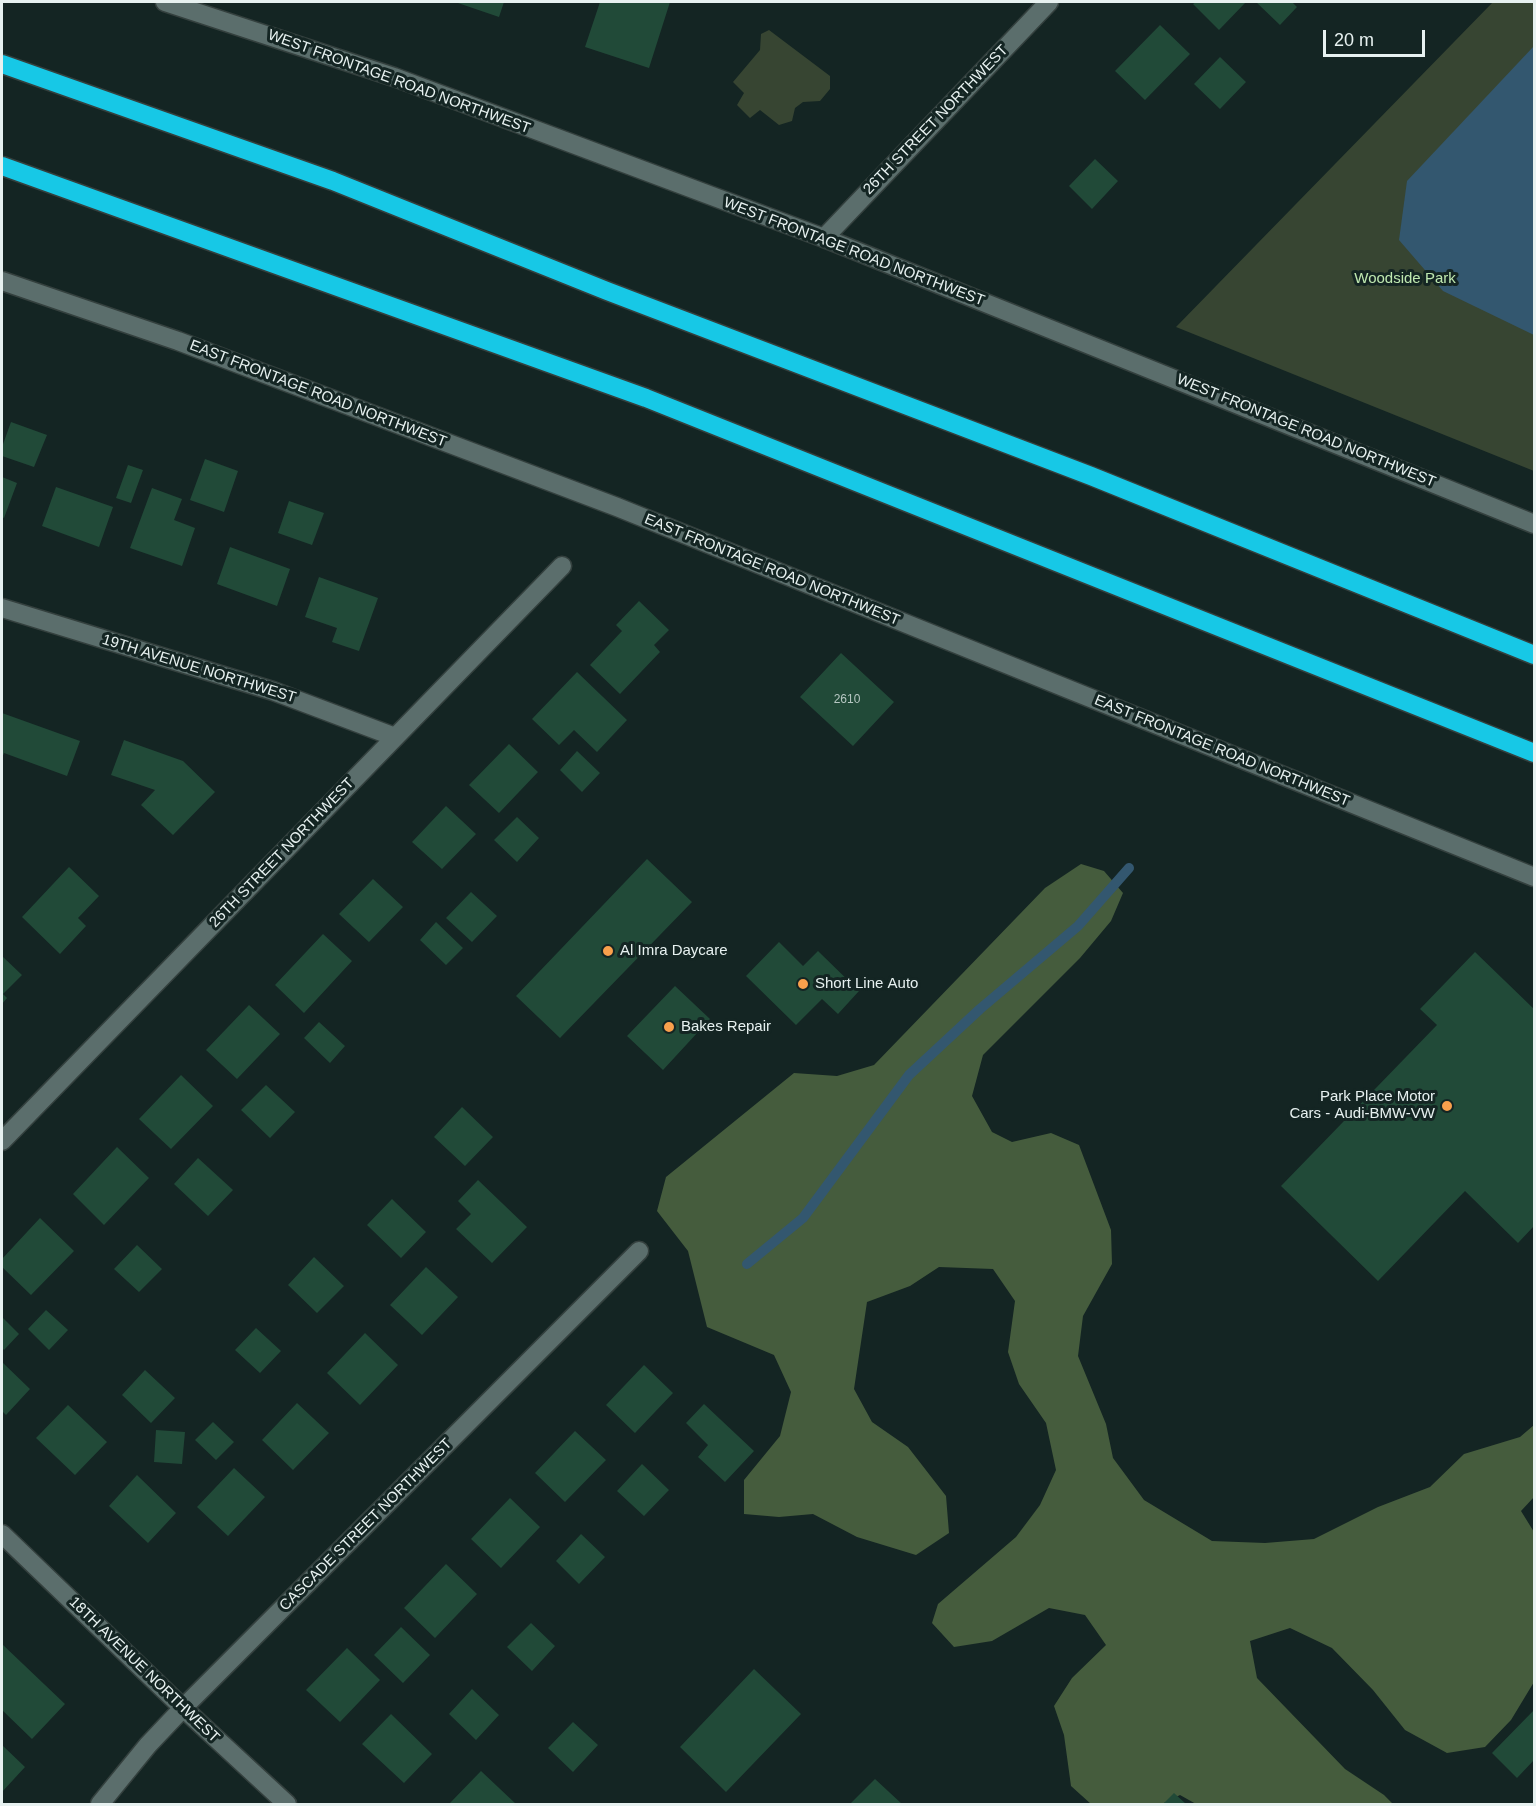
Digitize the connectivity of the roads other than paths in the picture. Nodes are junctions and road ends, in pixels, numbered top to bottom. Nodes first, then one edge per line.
1 (165, 2) edge
2 (1049, 2) edge
3 (2, 64) edge
4 (2, 166) edge
5 (824, 238) junction
6 (2, 280) edge
7 (1534, 524) edge
8 (562, 566) dead end
9 (2, 608) edge
10 (1534, 655) edge
11 (395, 737) junction
12 (1534, 753) edge
13 (1534, 878) edge
14 (2, 1141) edge
15 (639, 1251) dead end
16 (2, 1534) edge
17 (183, 1708) junction
18 (100, 1804) edge
19 (287, 1804) edge

1 - 5 street, WEST FRONTAGE ROAD NORTHWEST
2 - 5 street, 26TH STREET NORTHWEST
3 - 10 highway
4 - 12 highway
5 - 7 street, WEST FRONTAGE ROAD NORTHWEST
6 - 13 street, EAST FRONTAGE ROAD NORTHWEST
8 - 11 street, 26TH STREET NORTHWEST
9 - 11 street, 19TH AVENUE NORTHWEST
11 - 14 street, 26TH STREET NORTHWEST
15 - 17 street, CASCADE STREET NORTHWEST
16 - 17 street, 18TH AVENUE NORTHWEST
17 - 18 street, CASCADE STREET NORTHWEST
17 - 19 street, 18TH AVENUE NORTHWEST

